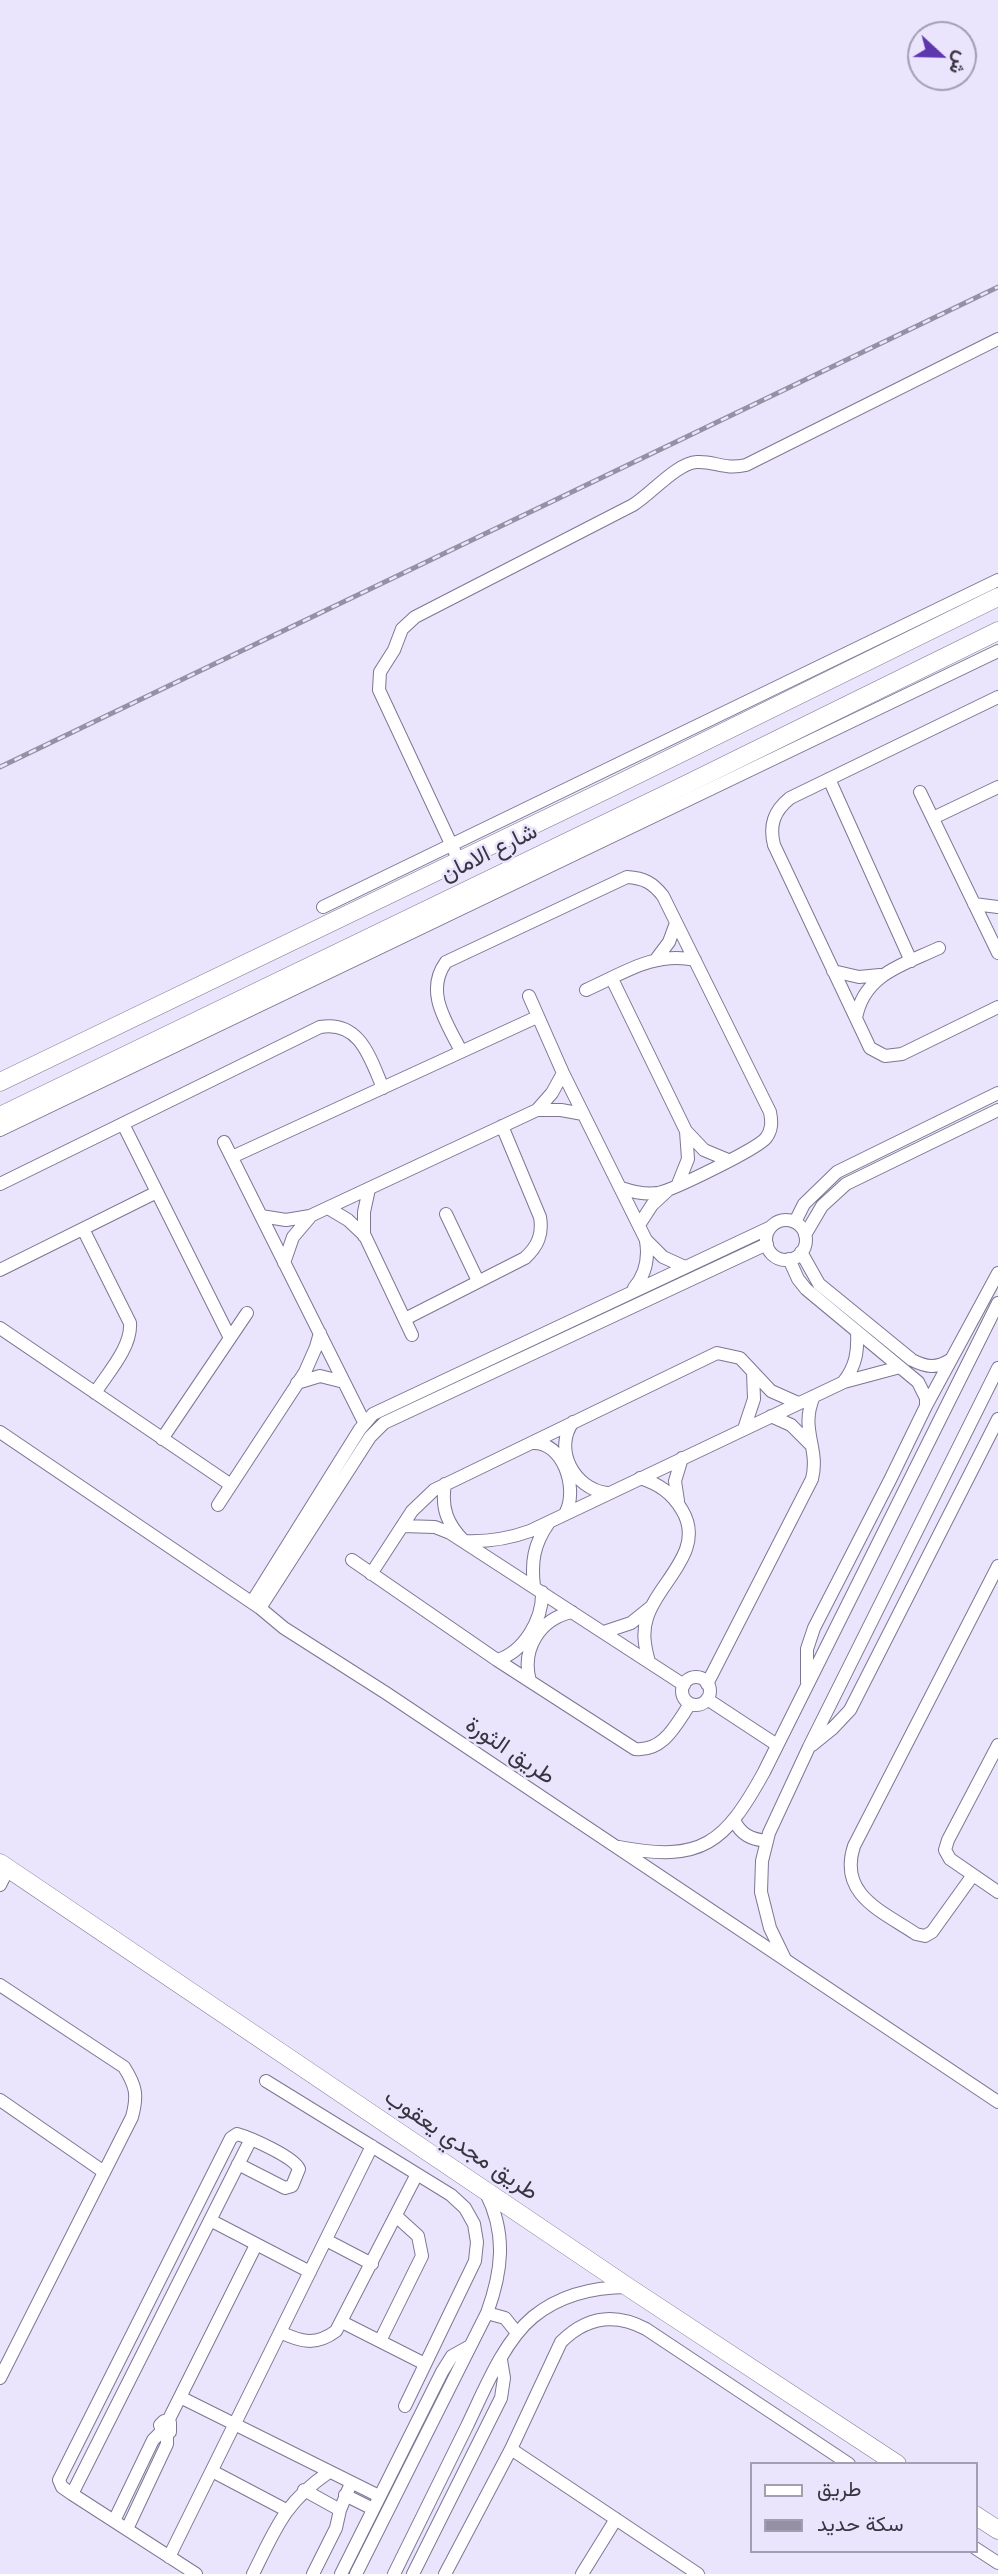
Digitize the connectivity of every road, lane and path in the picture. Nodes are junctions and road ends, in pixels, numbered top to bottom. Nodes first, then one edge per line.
1 (998, 339) edge
2 (998, 580) edge
3 (998, 597) edge
4 (998, 631) edge
5 (891, 641) junction
6 (998, 651) edge
7 (998, 698) edge
8 (750, 710) junction
9 (828, 779) junction
10 (998, 787) edge
11 (610, 788) junction
12 (687, 792) junction
13 (920, 792) dead end
14 (623, 814) junction
15 (933, 818) junction
16 (455, 853) junction
17 (974, 904) junction
18 (323, 907) dead end
19 (998, 908) edge
20 (676, 923) junction
21 (388, 936) junction
22 (939, 947) dead end
23 (998, 951) edge
24 (657, 958) junction
25 (695, 960) junction
26 (911, 961) junction
27 (833, 971) junction
28 (884, 974) junction
29 (611, 979) junction
30 (586, 990) dead end
31 (528, 996) dead end
32 (998, 1007) edge
33 (156, 1008) junction
34 (537, 1017) junction
35 (856, 1018) junction
36 (173, 1032) junction
37 (99, 1034) junction
38 (461, 1051) junction
39 (106, 1064) junction
40 (563, 1073) junction
41 (0, 1082) edge
42 (383, 1087) junction
43 (998, 1093) edge
44 (537, 1110) junction
45 (998, 1110) edge
46 (583, 1114) junction
47 (0, 1116) edge
48 (123, 1124) junction
49 (502, 1126) junction
50 (0, 1130) edge
51 (686, 1131) junction
52 (224, 1142) dead end
53 (232, 1157) junction
54 (728, 1160) junction
55 (0, 1184) edge
56 (674, 1187) junction
57 (621, 1188) junction
58 (369, 1189) junction
59 (157, 1192) junction
60 (328, 1208) junction
61 (446, 1214) dead end
62 (261, 1216) junction
63 (310, 1216) junction
64 (795, 1222) junction
65 (639, 1225) junction
66 (771, 1227) junction
67 (83, 1229) junction
68 (805, 1235) junction
69 (365, 1236) junction
70 (646, 1240) junction
71 (767, 1244) junction
72 (795, 1256) junction
73 (284, 1263) junction
74 (685, 1267) junction
75 (0, 1270) edge
76 (998, 1273) edge
77 (478, 1281) junction
78 (631, 1292) junction
79 (998, 1303) edge
80 (247, 1313) dead end
81 (974, 1315) junction
82 (404, 1318) junction
83 (987, 1321) junction
84 (0, 1328) edge
85 (857, 1332) junction
86 (320, 1334) junction
87 (412, 1335) dead end
88 (230, 1338) junction
89 (950, 1360) junction
90 (900, 1367) junction
91 (752, 1368) junction
92 (998, 1368) edge
93 (344, 1382) junction
94 (844, 1382) junction
95 (296, 1383) junction
96 (95, 1394) junction
97 (814, 1396) junction
98 (798, 1404) junction
99 (926, 1406) junction
100 (771, 1416) junction
101 (998, 1419) edge
102 (364, 1422) junction
103 (573, 1422) junction
104 (744, 1429) junction
105 (0, 1432) edge
106 (162, 1439) junction
107 (531, 1443) junction
108 (812, 1448) junction
109 (682, 1458) junction
110 (640, 1478) junction
111 (891, 1478) junction
112 (445, 1484) junction
113 (231, 1485) junction
114 (906, 1485) junction
115 (607, 1493) junction
116 (218, 1505) dead end
117 (679, 1505) junction
118 (566, 1512) junction
119 (550, 1520) junction
120 (402, 1526) junction
121 (464, 1541) junction
122 (352, 1560) dead end
123 (998, 1566) edge
124 (371, 1574) junction
125 (538, 1589) junction
126 (992, 1591) edge
127 (653, 1604) junction
128 (256, 1605) junction
129 (572, 1612) junction
130 (604, 1632) junction
131 (497, 1660) junction
132 (649, 1662) junction
133 (530, 1681) junction
134 (707, 1684) junction
135 (807, 1684) junction
136 (684, 1685) junction
137 (707, 1699) junction
138 (690, 1704) junction
139 (777, 1745) junction
140 (998, 1745) edge
141 (808, 1747) junction
142 (734, 1820) junction
143 (766, 1840) junction
144 (614, 1846) junction
145 (3, 1872) edge
146 (973, 1875) junction
147 (998, 1892) edge
148 (786, 1961) junction
149 (0, 1985) edge
150 (266, 2081) dead end
151 (0, 2099) edge
152 (998, 2102) edge
153 (251, 2139) junction
154 (372, 2147) junction
155 (238, 2164) junction
156 (104, 2172) junction
157 (417, 2174) junction
158 (484, 2189) junction
159 (396, 2216) junction
160 (209, 2220) junction
161 (326, 2240) junction
162 (256, 2245) junction
163 (372, 2264) junction
164 (310, 2272) junction
165 (628, 2287) junction
166 (486, 2313) junction
167 (342, 2322) junction
168 (280, 2332) junction
169 (517, 2333) junction
170 (380, 2341) junction
171 (470, 2346) junction
172 (501, 2360) junction
173 (425, 2364) junction
174 (0, 2378) edge
175 (180, 2397) junction
176 (405, 2406) dead end
177 (234, 2425) junction
178 (165, 2429) junction
179 (510, 2449) junction
180 (846, 2462) edge
181 (894, 2462) edge
182 (212, 2471) junction
183 (329, 2472) junction
184 (348, 2489) junction
185 (304, 2490) junction
186 (72, 2494) junction
187 (379, 2496) junction
188 (373, 2509) junction
189 (285, 2510) junction
190 (340, 2510) junction
191 (977, 2516) edge
192 (616, 2519) junction
193 (114, 2521) junction
194 (127, 2529) junction
195 (998, 2530) edge
196 (977, 2549) edge
197 (169, 2557) junction
198 (998, 2563) edge
199 (196, 2574) edge
200 (253, 2574) edge
201 (313, 2574) edge
202 (341, 2574) edge
203 (356, 2574) edge
204 (394, 2574) edge
205 (413, 2574) edge
206 (445, 2574) edge
207 (582, 2574) edge
208 (698, 2574) edge

1 - 16 street
2 - 5 street
3 - 5 street, شارع الامان
4 - 12 street, شارع الامان
5 - 8 street, شارع الامان
6 - 12 street
7 - 9 street
8 - 11 street, شارع الامان
8 - 16 street
9 - 26 street
9 - 27 street
10 - 15 street
11 - 14 street
11 - 16 street, شارع الامان
12 - 14 street, شارع الامان
12 - 21 street
13 - 15 street
14 - 21 street, شارع الامان
15 - 17 street
16 - 18 street
16 - 33 street, شارع الامان
17 - 19 street
17 - 23 street
20 - 24 street
20 - 25 street
20 - 38 street
21 - 36 street, شارع الامان
21 - 50 street
22 - 26 street
24 - 25 street
24 - 29 street
25 - 54 street
26 - 28 street
27 - 28 street
27 - 35 street
28 - 35 street
29 - 30 street
29 - 51 street
31 - 34 street
32 - 35 street
33 - 36 street
33 - 37 street, شارع الامان
34 - 38 street
34 - 40 street
36 - 39 street, شارع الامان
37 - 39 street
37 - 41 street, شارع الامان
38 - 42 street
39 - 47 street, شارع الامان
40 - 44 street
40 - 46 street
42 - 48 street
42 - 53 street
43 - 64 street
44 - 46 street
44 - 49 street
45 - 68 street
46 - 57 street
48 - 55 street
48 - 59 street
49 - 58 street
49 - 77 street
51 - 54 street
51 - 56 street
52 - 53 street
53 - 62 street
54 - 56 street
56 - 57 street
56 - 65 street
57 - 65 street
58 - 60 street
58 - 69 street
59 - 67 street
59 - 88 street
60 - 63 street
60 - 69 street
61 - 77 street
62 - 63 street
62 - 73 street
63 - 73 street
64 - 66 street
64 - 68 street
65 - 70 street
66 - 71 street
66 - 74 street
67 - 75 street
67 - 96 street
68 - 72 street
69 - 82 street
70 - 74 street
70 - 78 street
71 - 72 street
71 - 128 street
72 - 85 street
72 - 89 street
73 - 86 street
74 - 78 street
76 - 81 street
77 - 82 street
78 - 102 street
79 - 83 street
80 - 88 street
81 - 83 street
81 - 89 street
82 - 87 street
83 - 114 street
84 - 96 street
85 - 90 street
85 - 94 street
86 - 93 street
86 - 95 street
88 - 106 street
89 - 99 street
90 - 94 street
90 - 99 street
91 - 98 street
91 - 103 street
91 - 104 street
92 - 141 street
93 - 95 street
93 - 102 street
94 - 97 street
95 - 113 street
96 - 106 street
97 - 98 street
97 - 108 street
98 - 100 street
99 - 111 street
100 - 104 street
100 - 108 street
101 - 141 street
102 - 128 street
103 - 107 street
103 - 115 street
104 - 109 street
105 - 128 street, طريق الثورة
106 - 113 street
107 - 112 street
107 - 118 street
108 - 134 street
109 - 110 street
109 - 117 street
110 - 115 street
110 - 117 street
111 - 114 street
111 - 135 street
112 - 120 street
112 - 121 street
113 - 116 street
114 - 135 street
115 - 118 street
117 - 127 street
118 - 119 street
119 - 121 street
119 - 125 street
120 - 121 street
120 - 124 street
121 - 125 street
122 - 124 street
123 - 126 street
124 - 131 street
125 - 129 street
125 - 131 street
126 - 146 street
127 - 130 street
127 - 132 street
128 - 144 street, طريق الثورة
129 - 130 street
129 - 133 street
130 - 132 street
131 - 133 street
132 - 136 street
133 - 138 street
134 - 136 street
134 - 137 street
135 - 139 street
136 - 138 street
137 - 138 street
137 - 139 street
139 - 142 street
140 - 146 street
141 - 143 street
142 - 143 street
142 - 144 street
143 - 148 street
144 - 148 street, طريق الثورة
145 - 158 street, طريق مجدي يعقوب
146 - 147 street
148 - 152 street, طريق الثورة
149 - 156 street
150 - 154 street
151 - 156 street
153 - 155 street
153 - 155 street
153 - 186 street
154 - 157 street
154 - 161 street
155 - 160 street
156 - 174 street
157 - 159 street
157 - 173 street
158 - 165 street, طريق مجدي يعقوب
158 - 166 street
159 - 163 street
159 - 170 street
160 - 162 street
160 - 186 street
161 - 163 street
161 - 164 street
162 - 164 street
162 - 175 street
163 - 167 street
164 - 168 street
165 - 169 street
165 - 181 street, طريق مجدي يعقوب
166 - 169 street
166 - 171 street
167 - 168 street
167 - 170 street
168 - 177 street
169 - 172 street
170 - 173 street
171 - 187 street
171 - 203 street
172 - 204 street
172 - 205 street
173 - 176 street
175 - 177 street
175 - 178 street
177 - 182 street
177 - 183 street
178 - 193 street
178 - 194 street
179 - 180 street
179 - 192 street
179 - 206 street
182 - 189 street
182 - 197 street
183 - 184 street
183 - 185 street
184 - 187 street
184 - 188 street
184 - 190 street
185 - 189 street
185 - 190 street
186 - 193 street
187 - 188 street
188 - 202 street
189 - 200 street
190 - 201 street
191 - 195 street
192 - 207 street
192 - 208 street
193 - 194 street
194 - 197 street
196 - 198 street
197 - 199 street

